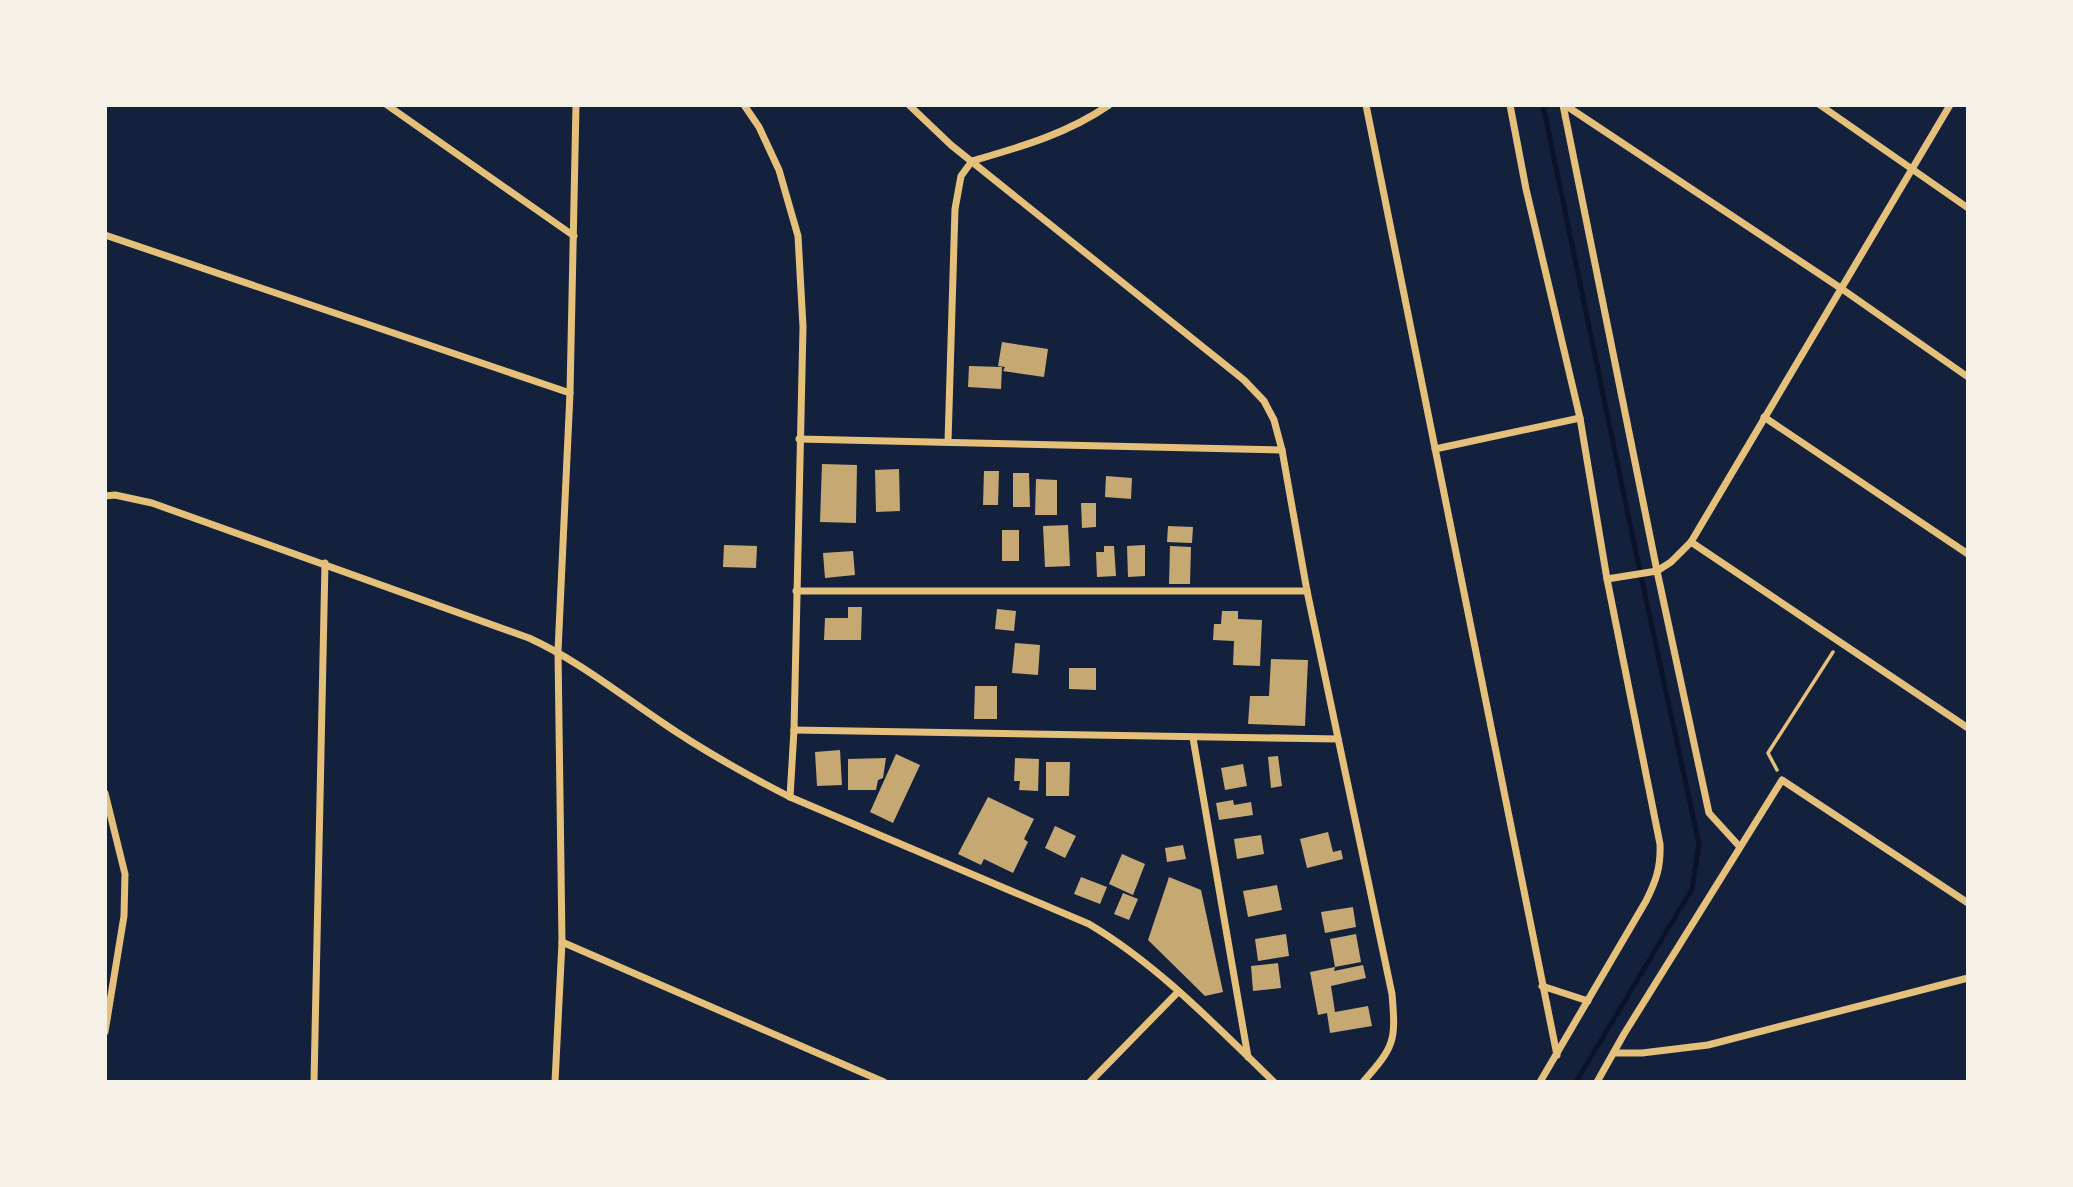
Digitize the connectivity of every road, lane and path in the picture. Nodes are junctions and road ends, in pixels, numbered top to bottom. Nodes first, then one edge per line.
1 (387, 105) edge
2 (576, 105) edge
3 (744, 105) edge
4 (909, 105) edge
5 (1109, 105) edge
6 (1366, 105) edge
7 (1510, 105) edge
8 (1564, 105) edge
9 (1820, 105) edge
10 (1950, 105) edge
11 (972, 162) junction
12 (1913, 168) junction
13 (1968, 208) edge
14 (105, 235) edge
15 (574, 236) junction
16 (1842, 289) junction
17 (1968, 377) edge
18 (570, 393) junction
19 (1764, 417) junction
20 (1580, 418) junction
21 (799, 439) junction
22 (948, 442) junction
23 (1435, 449) junction
24 (1282, 450) junction
25 (105, 496) edge
26 (1691, 542) junction
27 (1968, 554) edge
28 (325, 563) junction
29 (1653, 572) junction
30 (1607, 579) junction
31 (796, 591) junction
32 (1307, 591) junction
33 (1839, 642) junction
34 (558, 651) junction
35 (1968, 729) edge
36 (794, 730) junction
37 (1193, 738) junction
38 (1338, 739) junction
39 (1783, 780) junction
40 (105, 793) edge
41 (790, 797) junction
42 (1740, 846) junction
43 (1968, 904) edge
44 (562, 942) junction
45 (1968, 978) edge
46 (1542, 986) junction
47 (1178, 992) junction
48 (1588, 1001) junction
49 (105, 1032) edge
50 (1614, 1054) junction
51 (1557, 1055) junction
52 (1248, 1057) junction
53 (314, 1082) edge
54 (555, 1082) edge
55 (884, 1082) edge
56 (1090, 1082) edge
57 (1274, 1082) edge
58 (1363, 1082) edge
59 (1540, 1082) edge
60 (1597, 1082) edge

1 - 15 street
2 - 15 street
3 - 21 street
4 - 11 street
5 - 11 street
6 - 23 street
7 - 20 street
8 - 16 street
8 - 29 street
9 - 12 street
10 - 12 street
11 - 22 street
11 - 24 street
12 - 13 street
12 - 16 street
14 - 18 street
15 - 18 street
16 - 17 street
16 - 19 street
18 - 34 street
19 - 26 street
19 - 27 street
20 - 23 street
20 - 30 street
21 - 22 street
21 - 31 street
22 - 24 street
23 - 46 street
24 - 32 street
25 - 28 street
26 - 29 street
26 - 33 street
28 - 34 street
28 - 53 street
29 - 30 street
29 - 42 street
30 - 48 street
31 - 32 street
31 - 36 street
32 - 38 street
33 - 35 street
33 - 39 path
34 - 41 street
34 - 44 street
36 - 37 street
36 - 41 street
37 - 38 street
37 - 52 street
38 - 58 street
39 - 42 street
39 - 43 street
40 - 49 street
41 - 47 street
42 - 50 street
44 - 54 street
44 - 55 street
45 - 50 street
46 - 48 street
46 - 51 street
47 - 52 street
47 - 56 street
48 - 51 street
50 - 60 street
51 - 59 street
52 - 57 street

